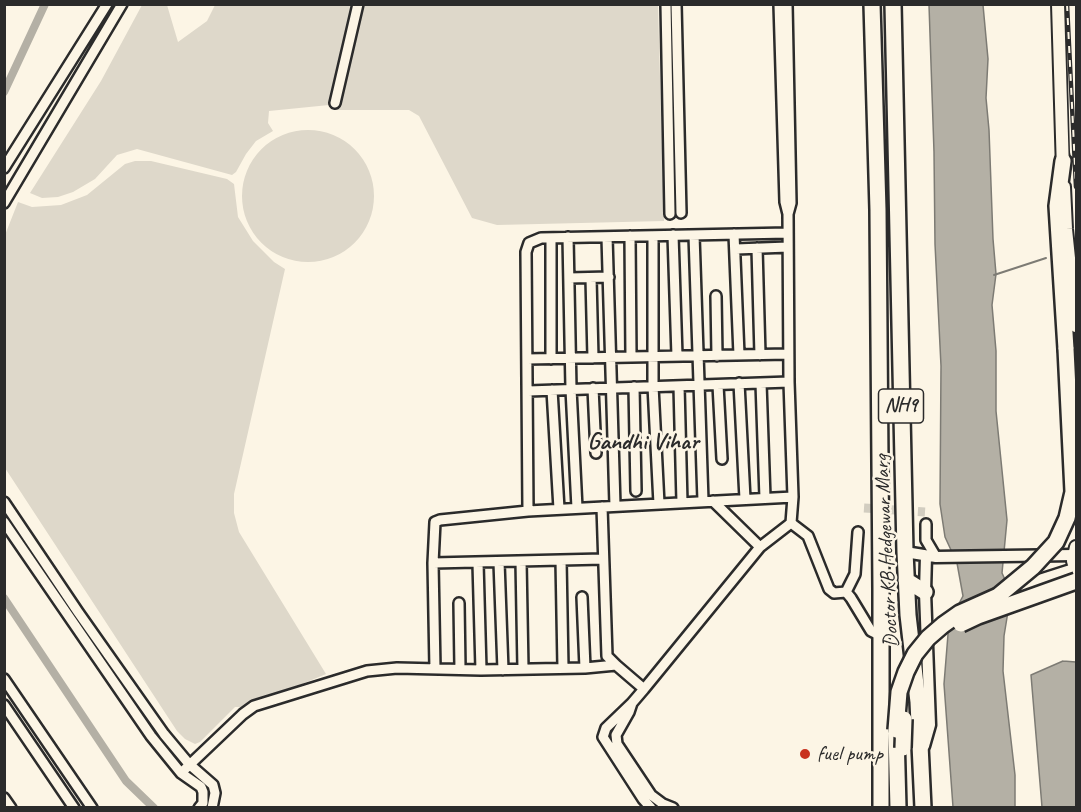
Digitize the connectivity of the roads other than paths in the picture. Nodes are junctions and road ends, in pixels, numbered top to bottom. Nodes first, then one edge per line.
1 (106, 4) edge
2 (122, 4) edge
3 (358, 4) edge
4 (666, 4) edge
5 (676, 4) edge
6 (778, 4) edge
7 (787, 4) edge
8 (872, 4) edge
9 (894, 4) edge
10 (1058, 4) edge
11 (1072, 4) edge
12 (335, 103) dead end
13 (1077, 152) edge
14 (1063, 161) junction
15 (4, 168) edge
16 (5, 198) edge
17 (681, 213) dead end
18 (670, 214) dead end
19 (788, 214) junction
20 (788, 233) junction
21 (734, 234) junction
22 (673, 235) junction
23 (694, 235) junction
24 (630, 236) junction
25 (652, 236) junction
26 (568, 237) junction
27 (607, 237) junction
28 (550, 238) junction
29 (788, 247) junction
30 (757, 248) junction
31 (736, 249) junction
32 (1073, 254) edge
33 (609, 277) junction
34 (569, 278) junction
35 (591, 278) junction
36 (716, 296) dead end
37 (1077, 326) edge
38 (788, 354) junction
39 (739, 355) junction
40 (760, 355) junction
41 (677, 356) junction
42 (699, 356) junction
43 (717, 356) junction
44 (631, 357) junction
45 (653, 357) junction
46 (570, 358) junction
47 (593, 358) junction
48 (611, 358) junction
49 (527, 359) junction
50 (551, 359) junction
51 (761, 382) junction
52 (789, 382) junction
53 (739, 383) junction
54 (699, 385) junction
55 (718, 385) junction
56 (653, 386) junction
57 (679, 386) junction
58 (634, 387) junction
59 (593, 388) junction
60 (612, 388) junction
61 (571, 389) junction
62 (552, 390) junction
63 (528, 391) junction
64 (596, 453) dead end
65 (722, 459) dead end
66 (636, 491) dead end
67 (793, 497) junction
68 (765, 498) junction
69 (745, 499) junction
70 (708, 501) junction
71 (4, 502) edge
72 (682, 502) junction
73 (659, 504) junction
74 (615, 506) junction
75 (602, 507) junction
76 (577, 508) junction
77 (559, 509) junction
78 (528, 511) junction
79 (4, 522) edge
80 (790, 523) junction
81 (926, 524) dead end
82 (858, 532) dead end
83 (760, 547) junction
84 (1075, 551) edge
85 (904, 552) junction
86 (931, 556) junction
87 (603, 559) junction
88 (521, 561) junction
89 (561, 561) junction
90 (499, 562) junction
91 (478, 563) junction
92 (433, 564) junction
93 (1077, 571) edge
94 (906, 580) junction
95 (1077, 581) edge
96 (846, 592) junction
97 (925, 592) junction
98 (998, 596) junction
99 (582, 597) dead end
100 (459, 603) dead end
101 (881, 636) junction
102 (616, 665) junction
103 (563, 668) junction
104 (585, 668) junction
105 (435, 669) junction
106 (460, 669) junction
107 (524, 669) junction
108 (481, 670) junction
109 (503, 670) junction
110 (4, 679) edge
111 (644, 689) junction
112 (632, 703) junction
113 (4, 705) edge
114 (881, 726) junction
115 (920, 757) junction
116 (189, 764) junction
117 (181, 773) junction
118 (4, 798) edge
119 (206, 806) edge
120 (11, 807) edge
121 (74, 807) edge
122 (92, 807) edge
123 (651, 807) edge
124 (673, 807) edge
125 (881, 807) edge
126 (898, 807) edge
127 (905, 807) edge
128 (922, 807) edge

1 - 15 street
2 - 16 street
3 - 12 street
4 - 18 street
5 - 17 street
6 - 19 street
7 - 19 street
8 - 101 highway, Doctor KB Hedgewar Marg / NH9
9 - 85 highway, Doctor KB Hedgewar Marg / NH9
10 - 14 main road
11 - 13 main road
14 - 32 main road
14 - 98 highway, bridge
19 - 20 street
20 - 21 street
20 - 29 street
21 - 23 street
21 - 31 street
22 - 23 street
22 - 25 street
22 - 41 street
23 - 42 street
24 - 25 street
24 - 27 street
24 - 44 street
25 - 45 street
26 - 27 street
26 - 28 street
26 - 34 street
27 - 33 street
28 - 49 street
28 - 50 street
29 - 30 street
29 - 38 street
30 - 31 street
30 - 40 street
31 - 39 street
32 - 37 main road
33 - 35 street
33 - 48 street
34 - 35 street
34 - 46 street
35 - 47 street
36 - 43 street
38 - 40 street
38 - 52 street
39 - 40 street
39 - 43 street
41 - 42 street
41 - 45 street
42 - 43 street
42 - 54 street
44 - 45 street
44 - 48 street
45 - 56 street
46 - 47 street
46 - 50 street
46 - 61 street
47 - 48 street
48 - 60 street
49 - 50 street
49 - 63 street
51 - 52 street
51 - 53 street
51 - 68 street
52 - 67 street
53 - 55 street
53 - 69 street
54 - 55 street
54 - 57 street
54 - 70 street
55 - 65 street
56 - 57 street
56 - 58 street
56 - 73 street
57 - 72 street
58 - 60 street
58 - 66 street
59 - 60 street
59 - 61 street
59 - 64 street
60 - 74 street
61 - 62 street
61 - 76 street
62 - 63 street
62 - 77 street
63 - 78 street
67 - 68 street
67 - 80 street
68 - 69 street
69 - 70 street
70 - 72 street
70 - 83 street
71 - 116 street
72 - 73 street
73 - 74 street
74 - 75 street
75 - 76 street
75 - 87 street
76 - 77 street
77 - 78 street
78 - 92 street
79 - 117 street
80 - 83 street
80 - 96 street
81 - 86 street
82 - 96 street
83 - 111 street
84 - 86 street
84 - 93 main road
85 - 86 street
85 - 94 highway, Doctor KB Hedgewar Marg / NH9
86 - 97 street
87 - 89 street
87 - 102 street
88 - 89 street
88 - 90 street
88 - 107 street
89 - 103 street
90 - 91 street
90 - 109 street
91 - 92 street
91 - 108 street
92 - 105 street
93 - 98 highway
94 - 97 highway
94 - 115 highway, Doctor KB Hedgewar Marg / NH9
95 - 127 highway, bridge
96 - 101 street
97 - 115 street
98 - 126 highway, bridge
99 - 104 street
100 - 106 street
101 - 114 highway, Doctor KB Hedgewar Marg / NH9
102 - 104 street
102 - 111 street
103 - 104 street
103 - 107 street
105 - 106 street
105 - 116 street
106 - 108 street
107 - 109 street
108 - 109 street
110 - 122 street
111 - 112 street
112 - 123 street
112 - 124 street
113 - 121 street
114 - 125 highway, Doctor KB Hedgewar Marg / NH9
114 - 128 highway
115 - 128 highway, Doctor KB Hedgewar Marg / NH9
116 - 117 street
116 - 119 street
117 - 119 street
118 - 120 street

